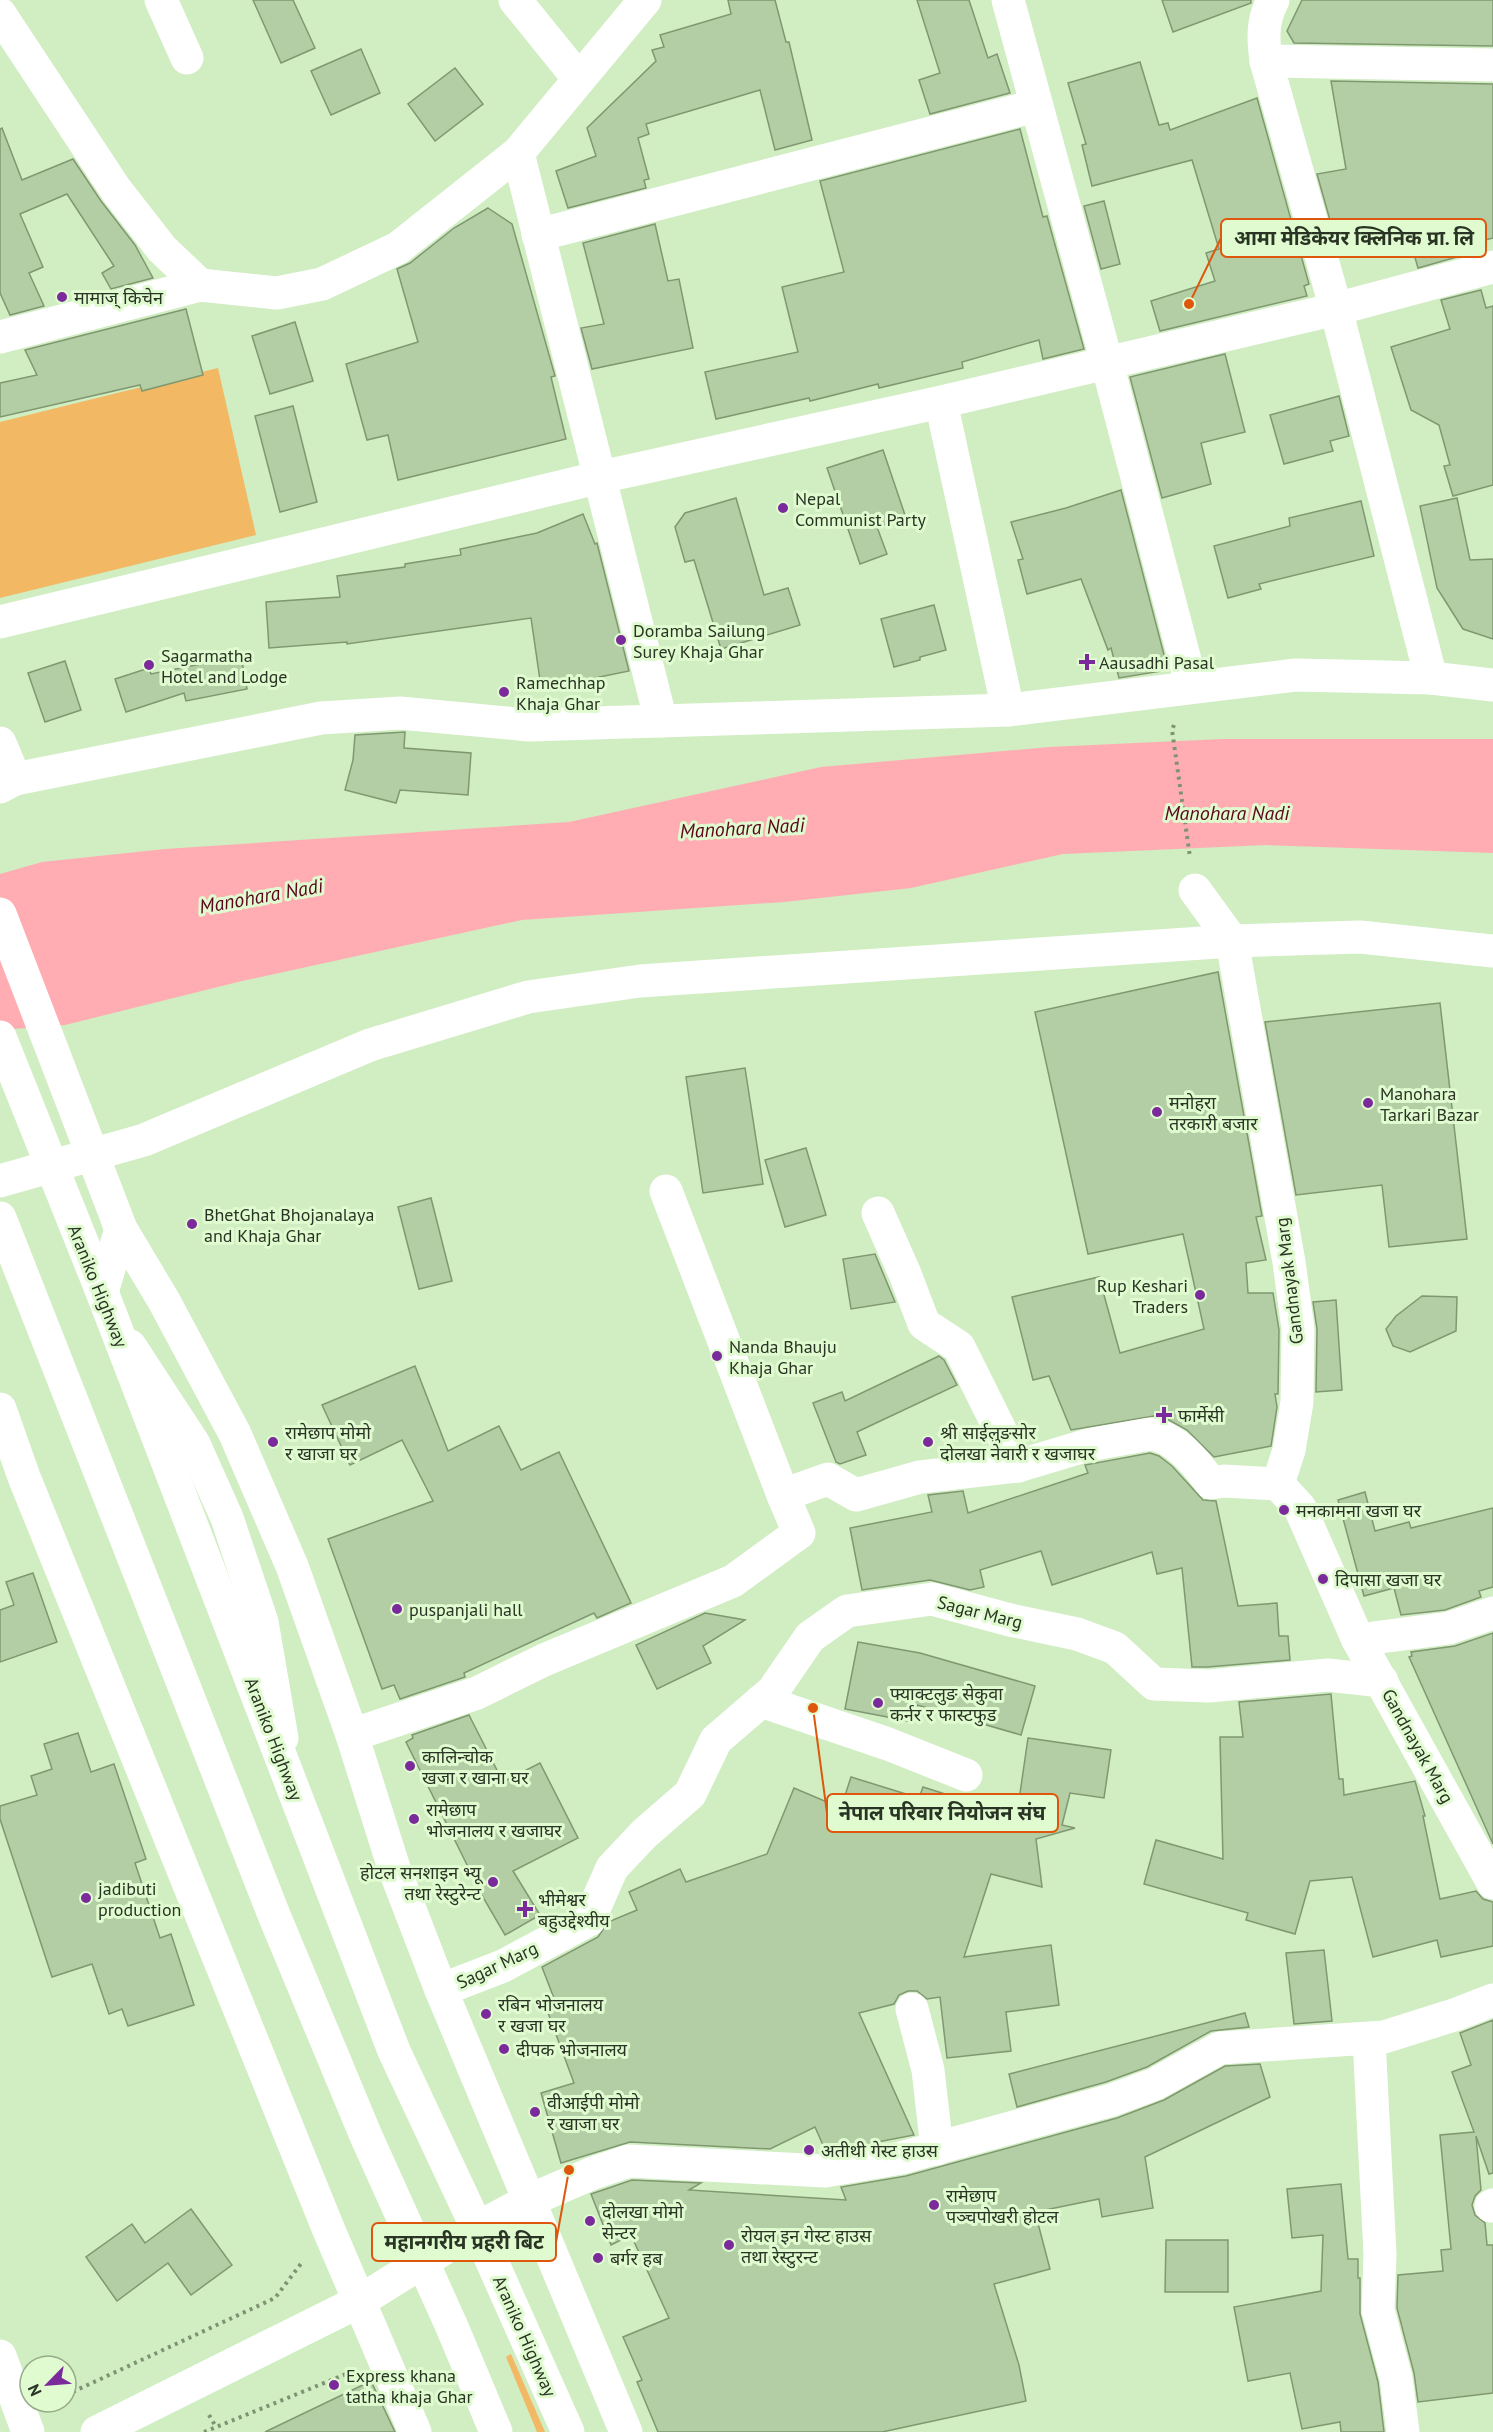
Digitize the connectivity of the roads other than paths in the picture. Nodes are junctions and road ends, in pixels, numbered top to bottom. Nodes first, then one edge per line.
1 (161, 0) edge
2 (515, 0) edge
3 (645, 0) edge
4 (1008, 0) edge
5 (1273, 0) edge
6 (0, 14) edge
7 (187, 58) dead end
8 (1266, 62) junction
9 (1493, 64) edge
10 (579, 79) junction
11 (1035, 106) junction
12 (518, 153) junction
13 (538, 235) junction
14 (1493, 267) edge
15 (200, 285) junction
16 (1336, 309) junction
17 (0, 337) edge
18 (1107, 363) junction
19 (941, 402) junction
20 (601, 477) junction
21 (0, 622) edge
22 (1431, 678) junction
23 (1493, 685) edge
24 (1192, 687) junction
25 (1008, 710) junction
26 (661, 721) junction
27 (0, 743) edge
28 (7, 783) edge
29 (1195, 890) road end
30 (0, 914) edge
31 (1232, 941) junction
32 (1493, 951) edge
33 (0, 1037) edge
34 (0, 1181) edge
35 (666, 1191) dead end
36 (878, 1213) dead end
37 (0, 1218) edge
38 (117, 1218) junction
39 (106, 1303) junction
40 (0, 1409) edge
41 (1018, 1466) junction
42 (12, 1478) edge
43 (1278, 1484) junction
44 (783, 1495) junction
45 (1493, 1613) edge
46 (1358, 1640) junction
47 (1382, 1681) junction
48 (762, 1701) junction
49 (352, 1735) junction
50 (966, 1775) dead end
51 (1493, 1883) edge
52 (441, 1990) junction
53 (1493, 2000) edge
54 (912, 2009) dead end
55 (1369, 2039) junction
56 (937, 2149) junction
57 (528, 2201) junction
58 (477, 2228) junction
59 (422, 2262) junction
60 (360, 2301) junction
61 (0, 2356) edge
62 (28, 2432) edge
63 (96, 2432) edge
64 (415, 2432) edge
65 (496, 2432) edge
66 (568, 2432) edge
67 (626, 2432) edge
68 (1403, 2432) edge

1 - 7 main road
2 - 10 main road
3 - 10 main road
4 - 11 main road
5 - 8 main road
6 - 15 main road
8 - 9 main road
8 - 16 main road
10 - 12 main road
11 - 13 main road
11 - 18 main road
12 - 13 main road
12 - 15 main road
13 - 20 main road
14 - 16 main road
15 - 17 main road
16 - 18 main road
16 - 22 main road
18 - 19 main road
18 - 24 main road
19 - 20 main road
19 - 25 main road
20 - 21 main road
20 - 26 main road
22 - 23 main road
22 - 24 main road
24 - 25 main road
25 - 26 main road
26 - 28 main road
27 - 28 main road
29 - 31 main road, Gandnayak Marg
30 - 38 main road
31 - 32 main road
31 - 34 main road
31 - 43 main road, Gandnayak Marg
33 - 39 main road, Araniko Highway
35 - 44 main road
36 - 41 main road
37 - 59 main road
38 - 39 main road
38 - 49 main road
39 - 58 main road, Araniko Highway
40 - 42 main road
41 - 43 main road
41 - 44 main road
42 - 60 main road
43 - 46 main road, Gandnayak Marg
44 - 49 main road
45 - 46 main road
46 - 47 main road, Gandnayak Marg
47 - 48 main road, Sagar Marg
47 - 51 main road, Gandnayak Marg
48 - 50 main road
48 - 52 main road, Sagar Marg
49 - 52 main road
52 - 57 main road
53 - 55 main road
54 - 56 main road
55 - 56 main road
55 - 68 main road
56 - 57 main road
57 - 58 main road
57 - 67 main road
58 - 59 main road
58 - 66 main road, Araniko Highway
59 - 60 main road
59 - 65 main road
60 - 63 main road
60 - 64 main road
61 - 62 main road

